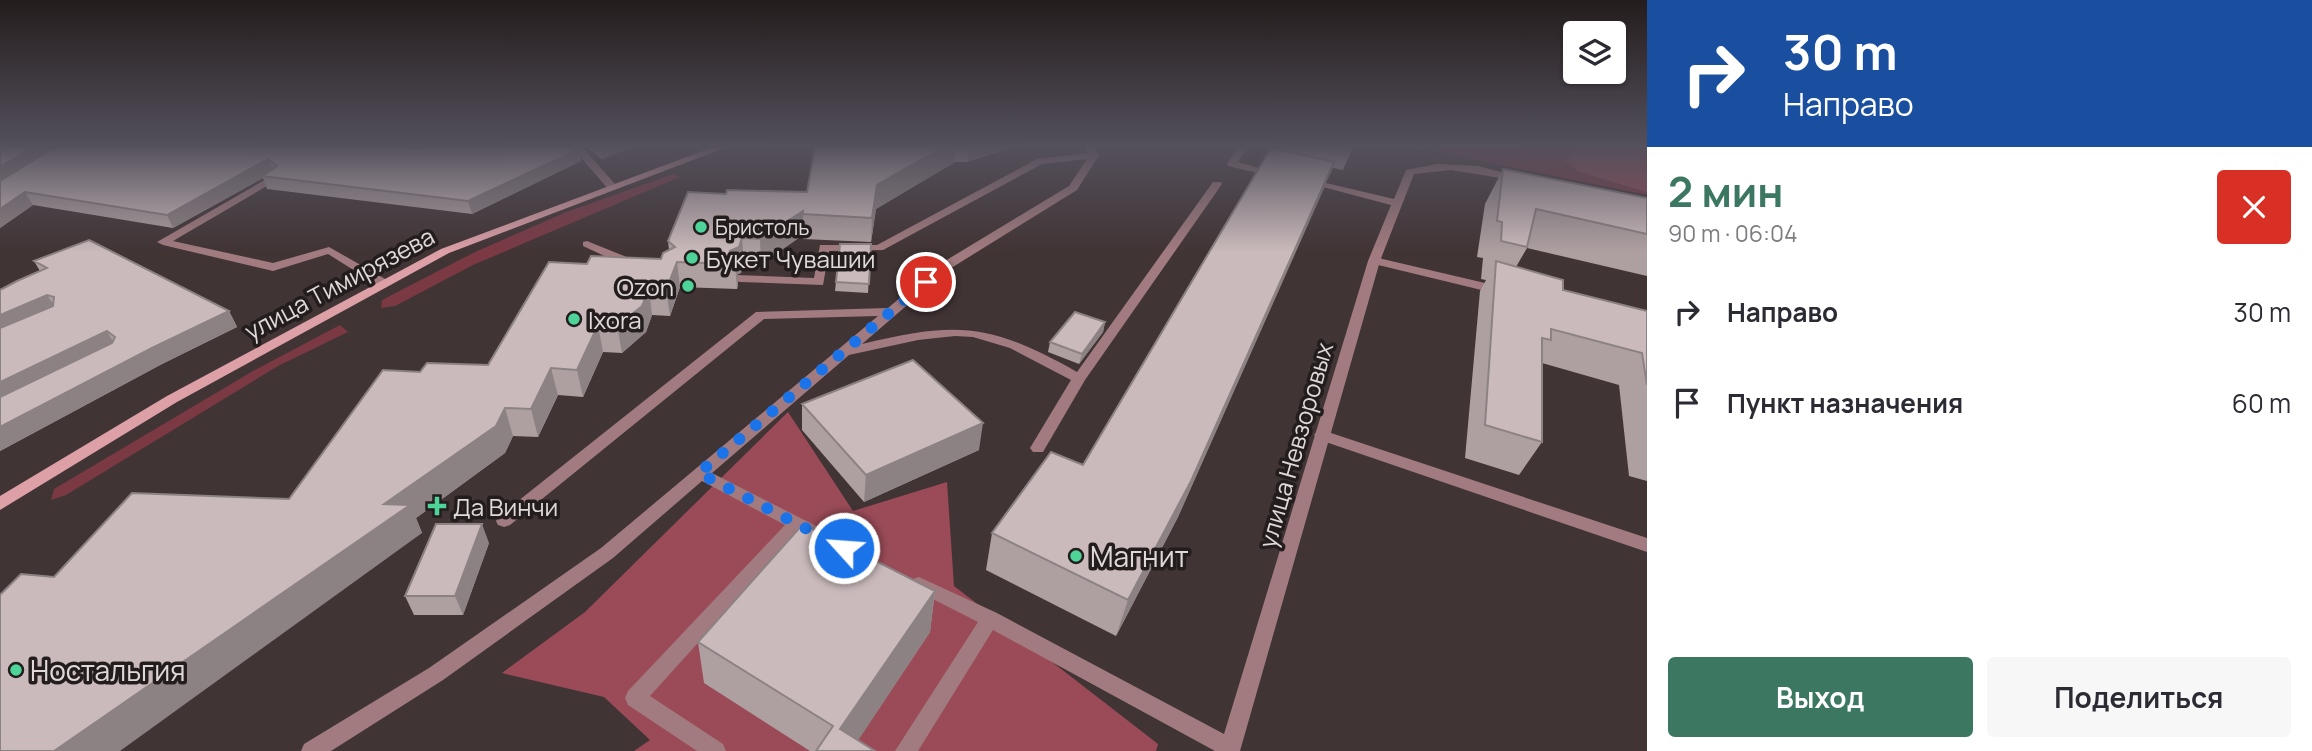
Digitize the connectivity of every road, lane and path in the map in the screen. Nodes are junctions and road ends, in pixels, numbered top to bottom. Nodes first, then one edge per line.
1 (266, 182) edge
2 (608, 182) edge
3 (626, 182) edge
4 (1001, 182) edge
5 (1076, 182) edge
6 (1306, 182) edge
7 (1405, 182) edge
8 (1217, 184) dead end
9 (612, 187) junction
10 (1395, 203) junction
11 (587, 244) dead end
12 (1374, 261) junction
13 (645, 267) edge
14 (740, 278) dead end
15 (383, 283) junction
16 (1516, 294) edge
17 (890, 312) junction
18 (840, 353) junction
19 (1079, 379) junction
20 (1322, 435) junction
21 (1038, 449) dead end
22 (699, 473) junction
23 (0, 504) edge
24 (504, 521) dead end
25 (796, 524) junction
26 (832, 542) edge
27 (1647, 545) edge
28 (905, 577) edge
29 (990, 619) junction
30 (1229, 749) edge
31 (312, 751) edge
32 (715, 751) edge
33 (906, 751) edge

1 - 15 street
2 - 9 street
3 - 9 street, улица Тимирязева
4 - 14 street
5 - 17 street
6 - 10 street
7 - 10 street, улица Невзоровых
8 - 19 street
9 - 15 street, улица Тимирязева
10 - 12 street, улица Невзоровых
11 - 13 street
12 - 16 street
12 - 20 street, улица Невзоровых
15 - 23 street, улица Тимирязева
17 - 18 street
17 - 24 street
18 - 19 street
18 - 22 street
19 - 21 street
20 - 27 street
20 - 30 street, улица Невзоровых
22 - 25 street
22 - 31 street
25 - 26 street
25 - 32 street
28 - 29 street
29 - 30 street
29 - 33 street

